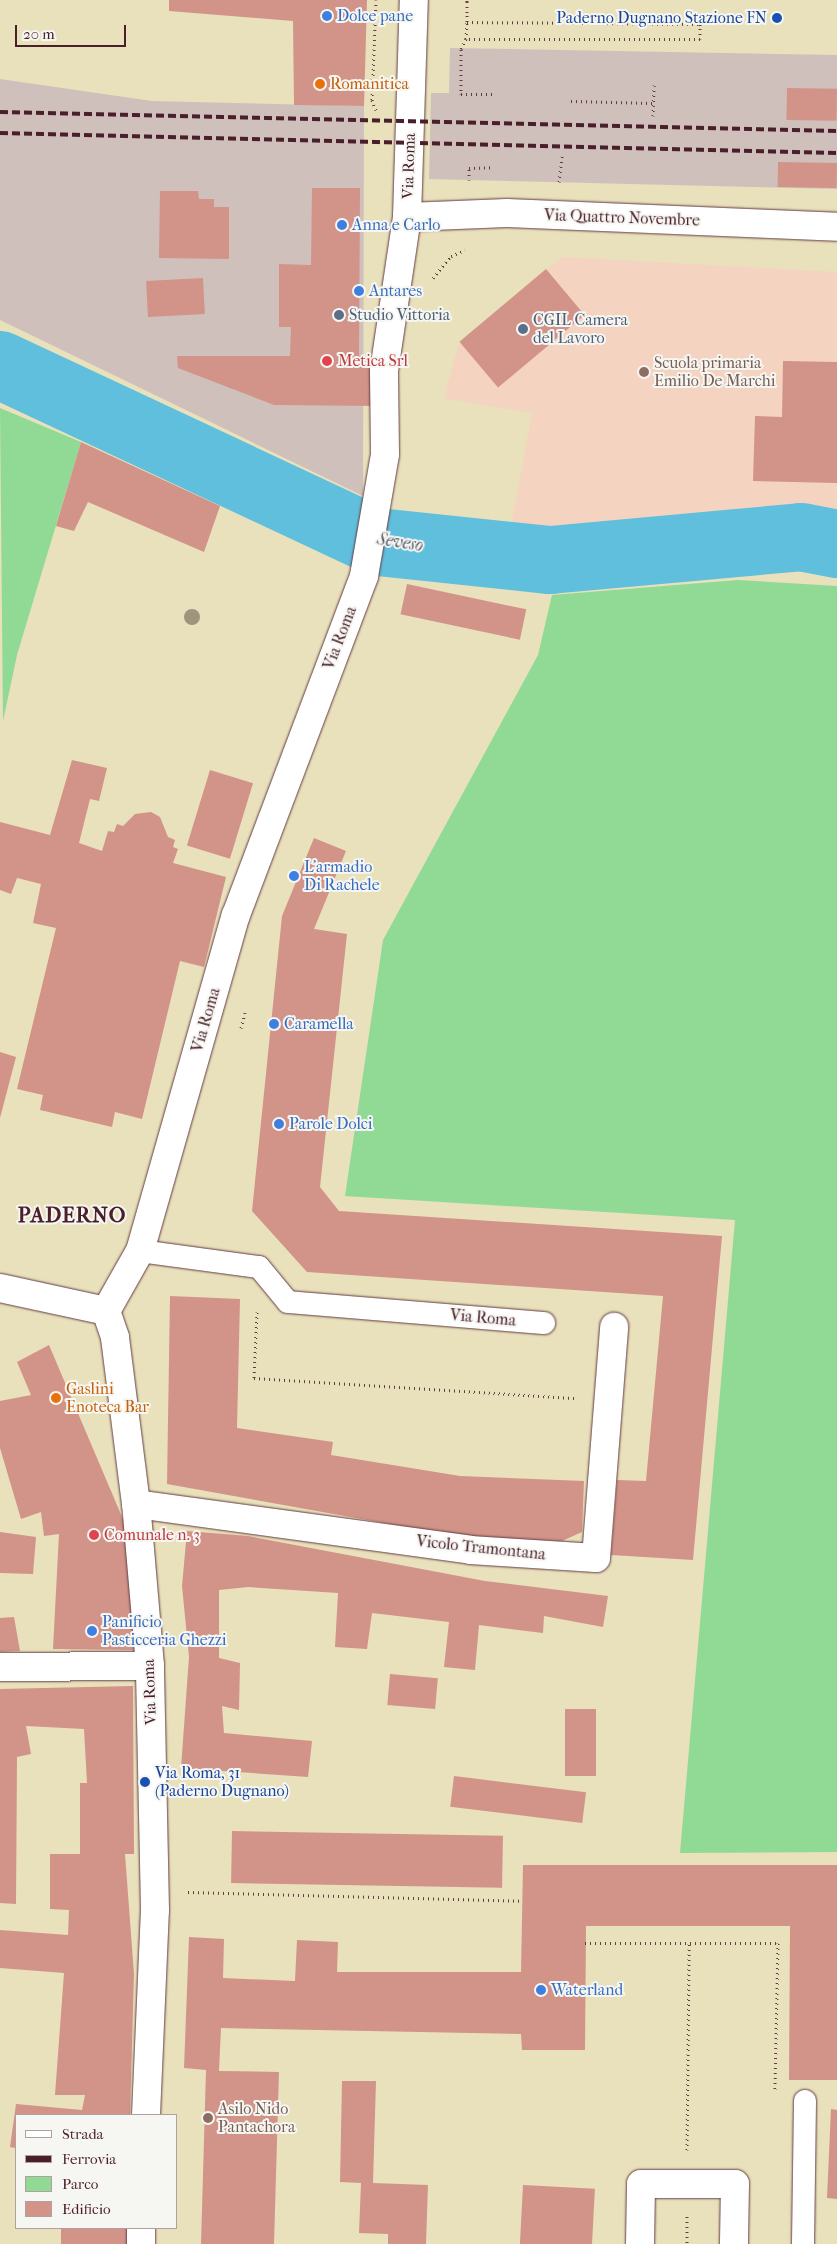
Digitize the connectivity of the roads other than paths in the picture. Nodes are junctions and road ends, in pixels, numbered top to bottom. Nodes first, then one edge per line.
1 (414, 0) edge
2 (407, 217) junction
3 (837, 227) edge
4 (140, 1252) junction
5 (0, 1288) edge
6 (106, 1311) junction
7 (544, 1323) dead end
8 (614, 1327) dead end
9 (136, 1504) junction
10 (150, 1666) junction
11 (0, 1667) edge
12 (805, 2101) road end
13 (146, 2114) edge
14 (141, 2229) edge
15 (140, 2244) edge
16 (640, 2244) edge
17 (734, 2244) edge
18 (803, 2244) edge

1 - 2 street, Via Roma
2 - 3 street, Via Quattro Novembre
2 - 4 street, Via Roma
4 - 6 street, Via Roma
4 - 7 lane, Via Roma
5 - 6 street
6 - 9 street, Via Roma
8 - 9 street, Vicolo Tramontana
9 - 10 street, Via Roma
10 - 11 street
10 - 13 street, Via Roma
12 - 18 lane
14 - 15 street
16 - 17 street

